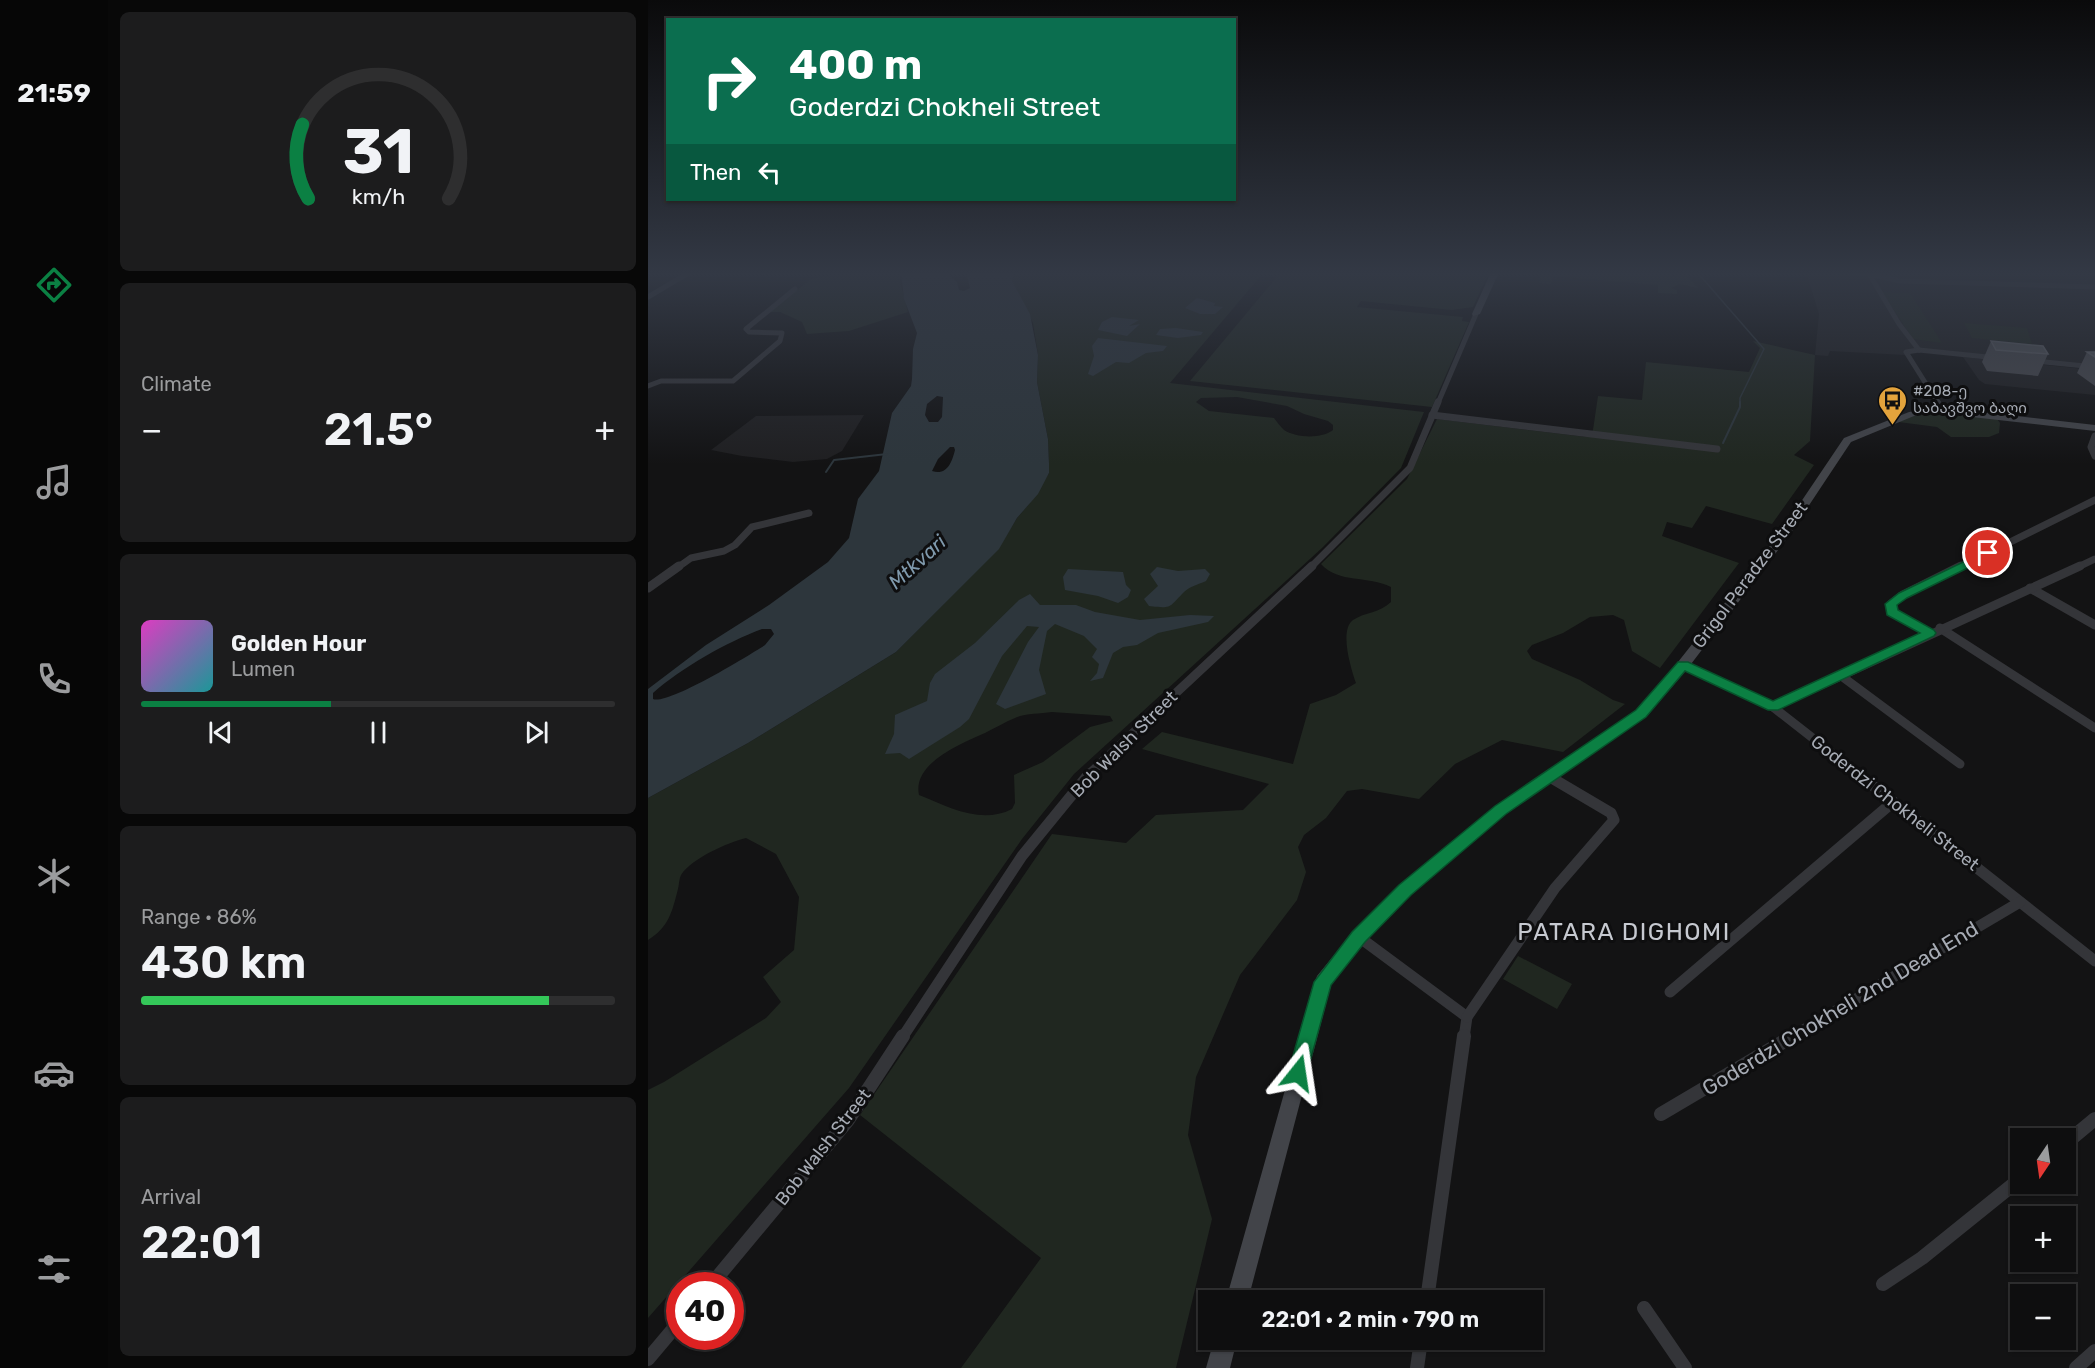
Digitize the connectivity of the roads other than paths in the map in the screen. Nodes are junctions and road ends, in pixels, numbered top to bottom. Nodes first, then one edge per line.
1 (781, 336) edge
2 (1466, 336) edge
3 (1909, 336) edge
4 (1918, 350) junction
5 (2005, 358) edge
6 (2027, 360) edge
7 (2095, 367) edge
8 (648, 386) edge
9 (1943, 411) junction
10 (1432, 415) junction
11 (2095, 428) edge
12 (2095, 436) edge
13 (1717, 449) dead end
14 (2095, 456) edge
15 (2095, 500) edge
16 (809, 513) dead end
17 (2095, 559) edge
18 (648, 588) edge
19 (2030, 588) junction
20 (2095, 625) edge
21 (1940, 628) junction
22 (1930, 633) junction
23 (1683, 665) junction
24 (1840, 675) junction
25 (1773, 707) junction
26 (2095, 728) edge
27 (1960, 764) dead end
28 (1550, 777) junction
29 (1893, 802) junction
30 (2020, 902) junction
31 (1359, 937) junction
32 (2095, 962) edge
33 (1670, 992) dead end
34 (1467, 1017) junction
35 (1661, 1114) dead end
36 (2095, 1119) edge
37 (2076, 1135) edge
38 (2010, 1187) edge
39 (722, 1272) edge
40 (1883, 1284) dead end
41 (1239, 1290) edge
42 (1428, 1290) edge
43 (1644, 1308) dead end
44 (666, 1338) edge
45 (1223, 1350) edge
46 (1420, 1350) edge
47 (2095, 1351) edge
48 (648, 1359) edge
49 (1218, 1368) edge
50 (1417, 1368) edge
51 (1685, 1368) edge
52 (2076, 1368) edge

1 - 8 street
2 - 10 street, Bob Walsh Street
3 - 4 street
4 - 5 street
4 - 9 street
6 - 7 street
9 - 11 street, Grigol Peradze Street
9 - 23 street, Grigol Peradze Street
10 - 13 street
10 - 39 street, Bob Walsh Street
12 - 14 street
15 - 22 street
16 - 18 street
17 - 19 street
19 - 20 street
19 - 21 street
21 - 22 street
21 - 26 street
22 - 24 street
23 - 25 street, Goderdzi Chokheli Street
23 - 28 street, Grigol Peradze Street
24 - 25 street
24 - 27 street
25 - 29 street, Goderdzi Chokheli Street
28 - 31 street, Grigol Peradze Street
28 - 34 street
29 - 30 street, Goderdzi Chokheli Street
29 - 33 street
30 - 32 street, Goderdzi Chokheli Street
30 - 35 street, Goderdzi Chokheli 2nd Dead End
31 - 34 street
31 - 41 street, Grigol Peradze Street
34 - 42 street
36 - 37 street
38 - 40 street
43 - 51 street
44 - 48 street
45 - 49 street
46 - 50 street
47 - 52 street

